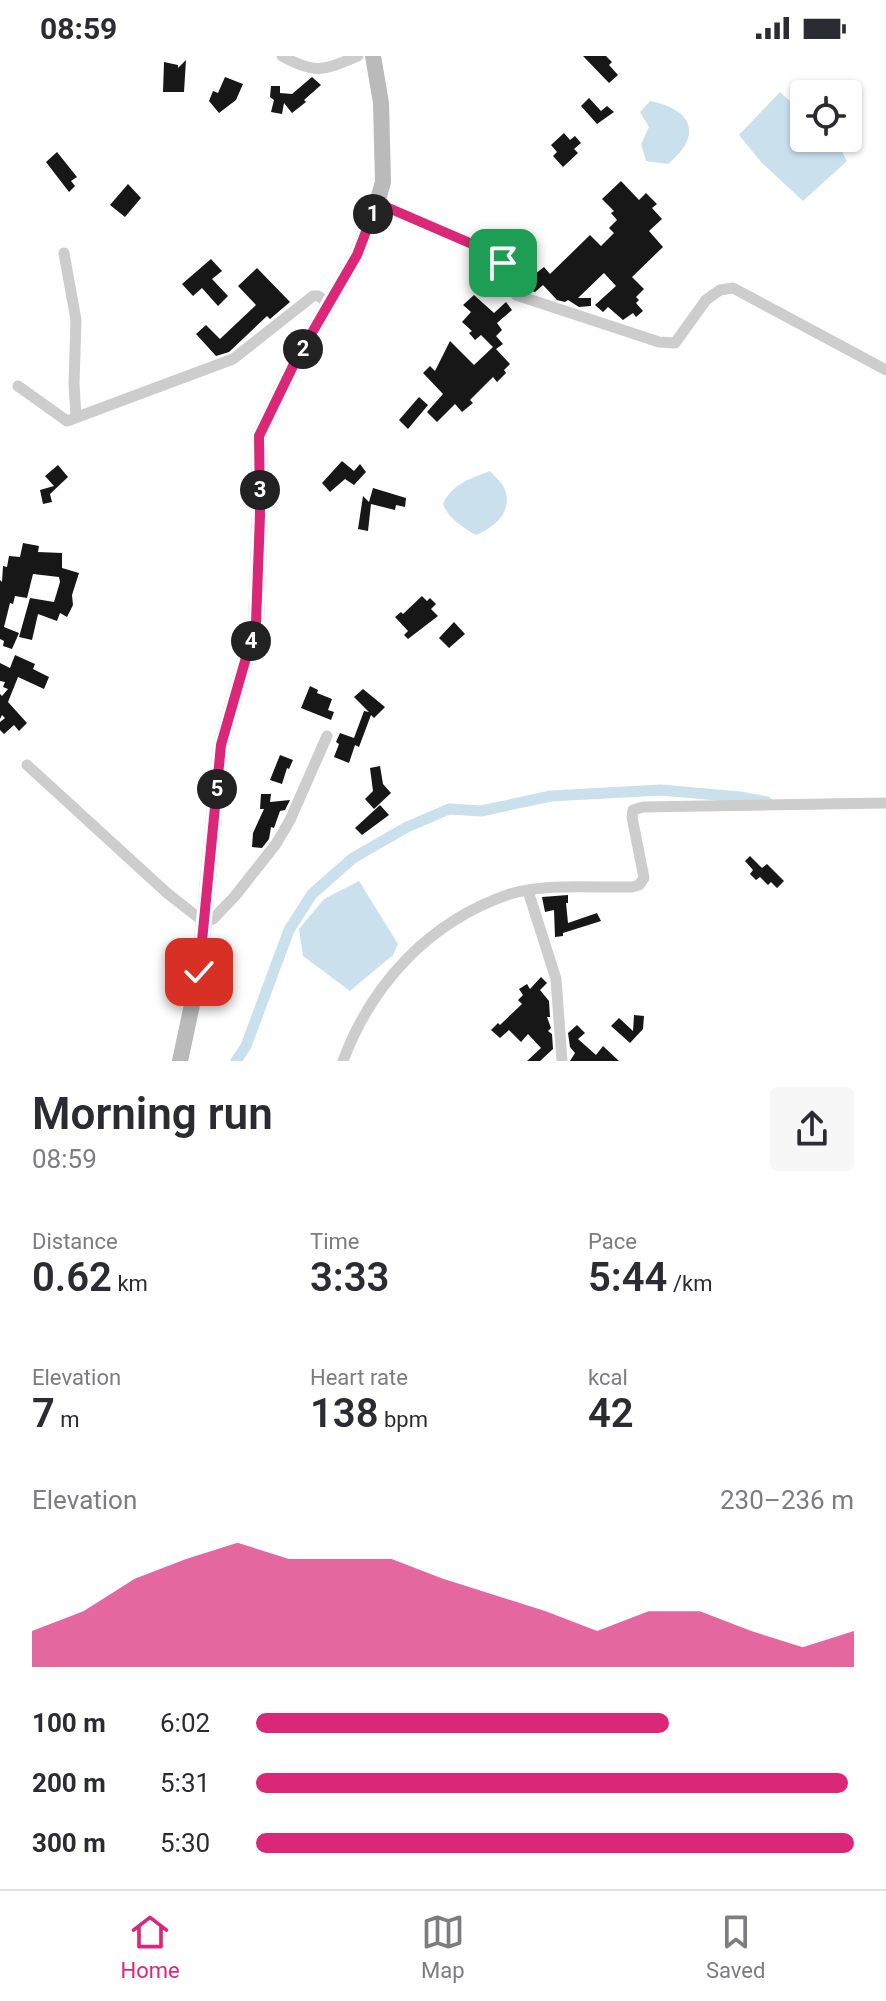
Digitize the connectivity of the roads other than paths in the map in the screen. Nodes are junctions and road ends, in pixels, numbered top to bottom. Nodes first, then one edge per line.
1 (282, 56) edge
2 (358, 56) edge
3 (373, 56) edge
4 (377, 203) junction
5 (64, 253) dead end
6 (329, 303) junction
7 (886, 370) edge
8 (18, 386) dead end
9 (76, 416) junction
10 (327, 736) dead end
11 (27, 765) dead end
12 (886, 803) edge
13 (528, 891) junction
14 (204, 922) junction
15 (180, 1061) edge
16 (343, 1061) edge
17 (562, 1061) edge

1 - 2 street
3 - 4 street
4 - 6 street
4 - 7 street
5 - 9 street
6 - 9 street
6 - 14 street
8 - 9 street
10 - 14 street
11 - 14 street
12 - 13 street
13 - 16 street
13 - 17 street
14 - 15 street

